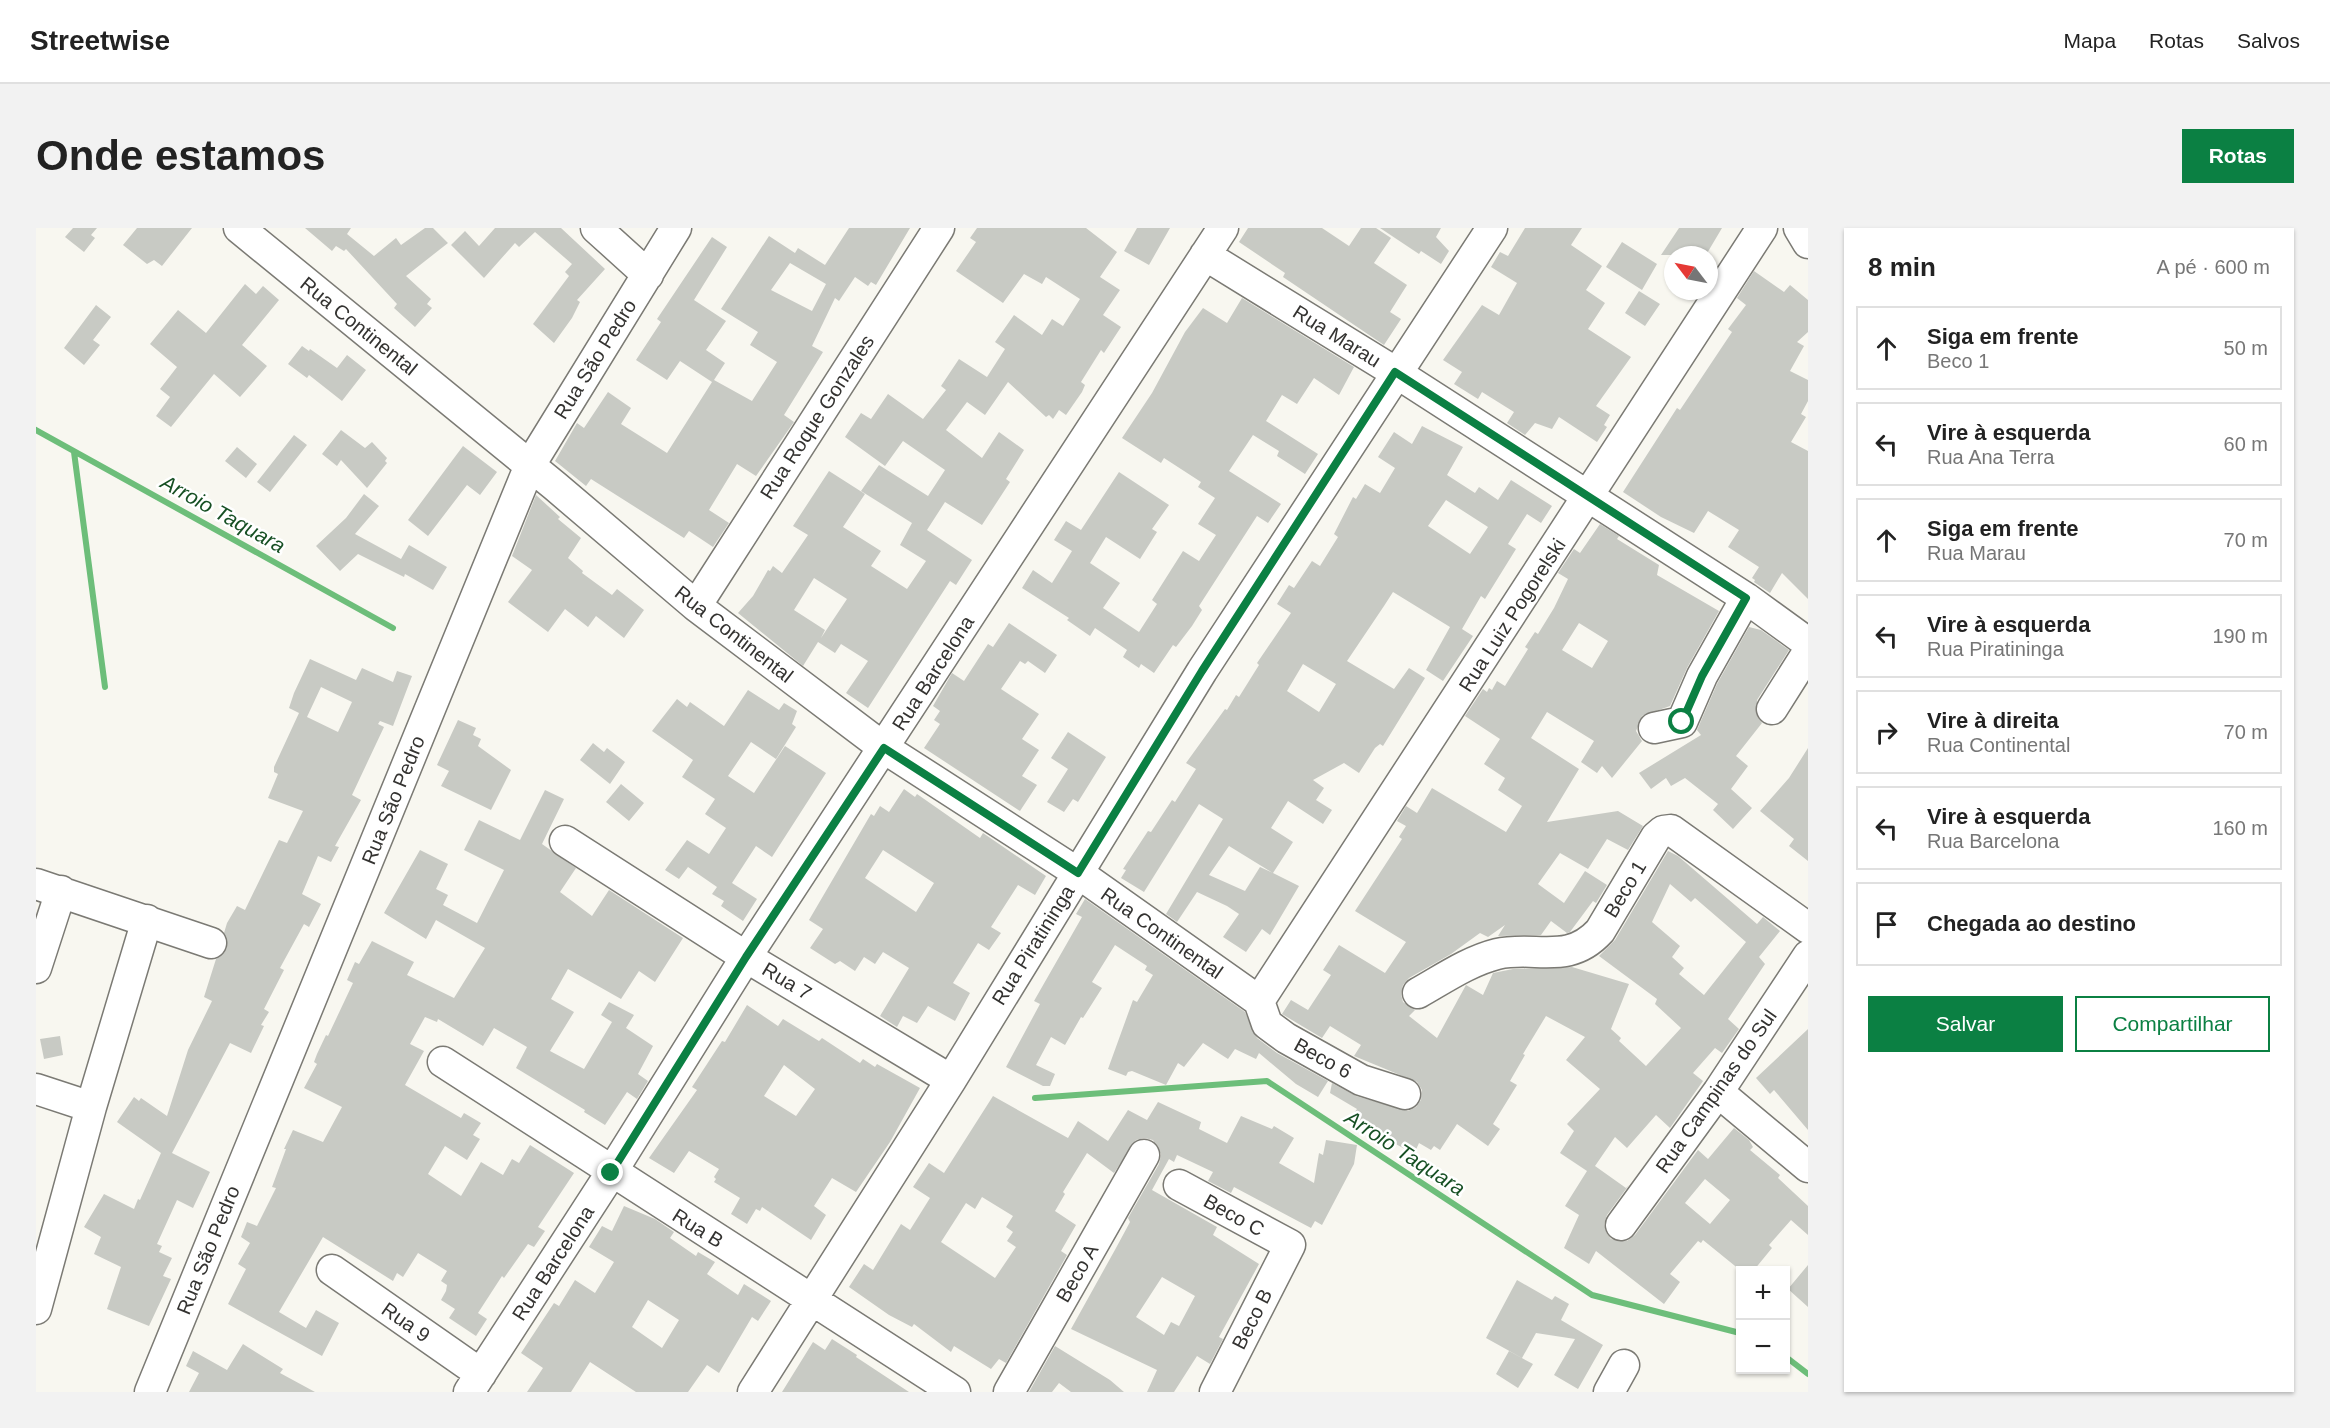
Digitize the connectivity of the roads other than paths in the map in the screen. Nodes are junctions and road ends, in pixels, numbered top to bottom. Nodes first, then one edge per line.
1 (239, 228) edge
2 (596, 228) edge
3 (676, 228) edge
4 (939, 228) edge
5 (1223, 228) edge
6 (1492, 228) edge
7 (1762, 228) edge
8 (1799, 228) edge
9 (1808, 243) edge
10 (1205, 255) junction
11 (648, 275) junction
12 (1395, 372) junction
13 (530, 465) junction
14 (1589, 497) junction
15 (1746, 598) junction
16 (696, 606) junction
17 (1808, 643) edge
18 (1808, 652) edge
19 (1773, 708) dead end
20 (1654, 728) dead end
21 (884, 748) junction
22 (565, 841) dead end
23 (1078, 873) junction
24 (49, 887) edge
25 (147, 920) junction
26 (1808, 928) edge
27 (211, 943) dead end
28 (1808, 956) edge
29 (746, 957) junction
30 (36, 968) edge
31 (1418, 993) dead end
32 (1259, 1001) junction
33 (443, 1062) dead end
34 (951, 1080) junction
35 (36, 1089) edge
36 (1718, 1092) junction
37 (1405, 1094) dead end
38 (91, 1107) junction
39 (1144, 1155) dead end
40 (1808, 1167) edge
41 (611, 1173) junction
42 (1179, 1185) dead end
43 (1621, 1225) dead end
44 (1290, 1245) joint
45 (332, 1270) dead end
46 (812, 1300) junction
47 (36, 1308) edge
48 (1624, 1365) dead end
49 (475, 1383) edge
50 (150, 1392) edge
51 (753, 1392) edge
52 (955, 1392) edge
53 (1009, 1392) edge
54 (1215, 1392) edge
55 (1609, 1392) edge

1 - 13 street, Rua Continental
2 - 11 street
3 - 11 street, Rua São Pedro
4 - 16 street, Rua Roque Gonzales
5 - 10 street, Rua Barcelona
6 - 12 street, Rua Piratininga
7 - 14 street, Rua Luiz Pogorelski
8 - 9 street
10 - 12 street, Rua Marau
10 - 21 street, Rua Barcelona
11 - 13 street, Rua São Pedro
12 - 14 street, Rua Marau
12 - 23 street, Rua Piratininga
13 - 16 street, Rua Continental
13 - 50 street, Rua São Pedro
14 - 15 street, Rua Marau
14 - 32 street, Rua Luiz Pogorelski
15 - 17 street, Rua Marau
15 - 20 street
16 - 21 street, Rua Continental
18 - 19 street
21 - 23 street, Rua Continental
21 - 29 street, Rua Barcelona
22 - 29 street, Rua 7
23 - 32 street, Rua Continental
23 - 34 street, Rua Piratininga
24 - 25 street
24 - 30 street
25 - 27 street
25 - 38 street
26 - 31 street, Beco 1
28 - 36 street, Rua Campinas do Sul
29 - 34 street, Rua 7
29 - 41 street, Rua Barcelona
32 - 37 street, Beco 6
33 - 41 street, Rua B
34 - 46 street, Rua Piratininga
35 - 38 street
36 - 40 street
36 - 43 street, Rua Campinas do Sul
38 - 47 street
39 - 53 street, Beco A
41 - 46 street, Rua B
41 - 49 street, Rua Barcelona
42 - 44 street, Beco C
44 - 54 street, Beco B
45 - 49 street, Rua 9
46 - 51 street, Rua Piratininga
46 - 52 street, Rua B
48 - 55 street

